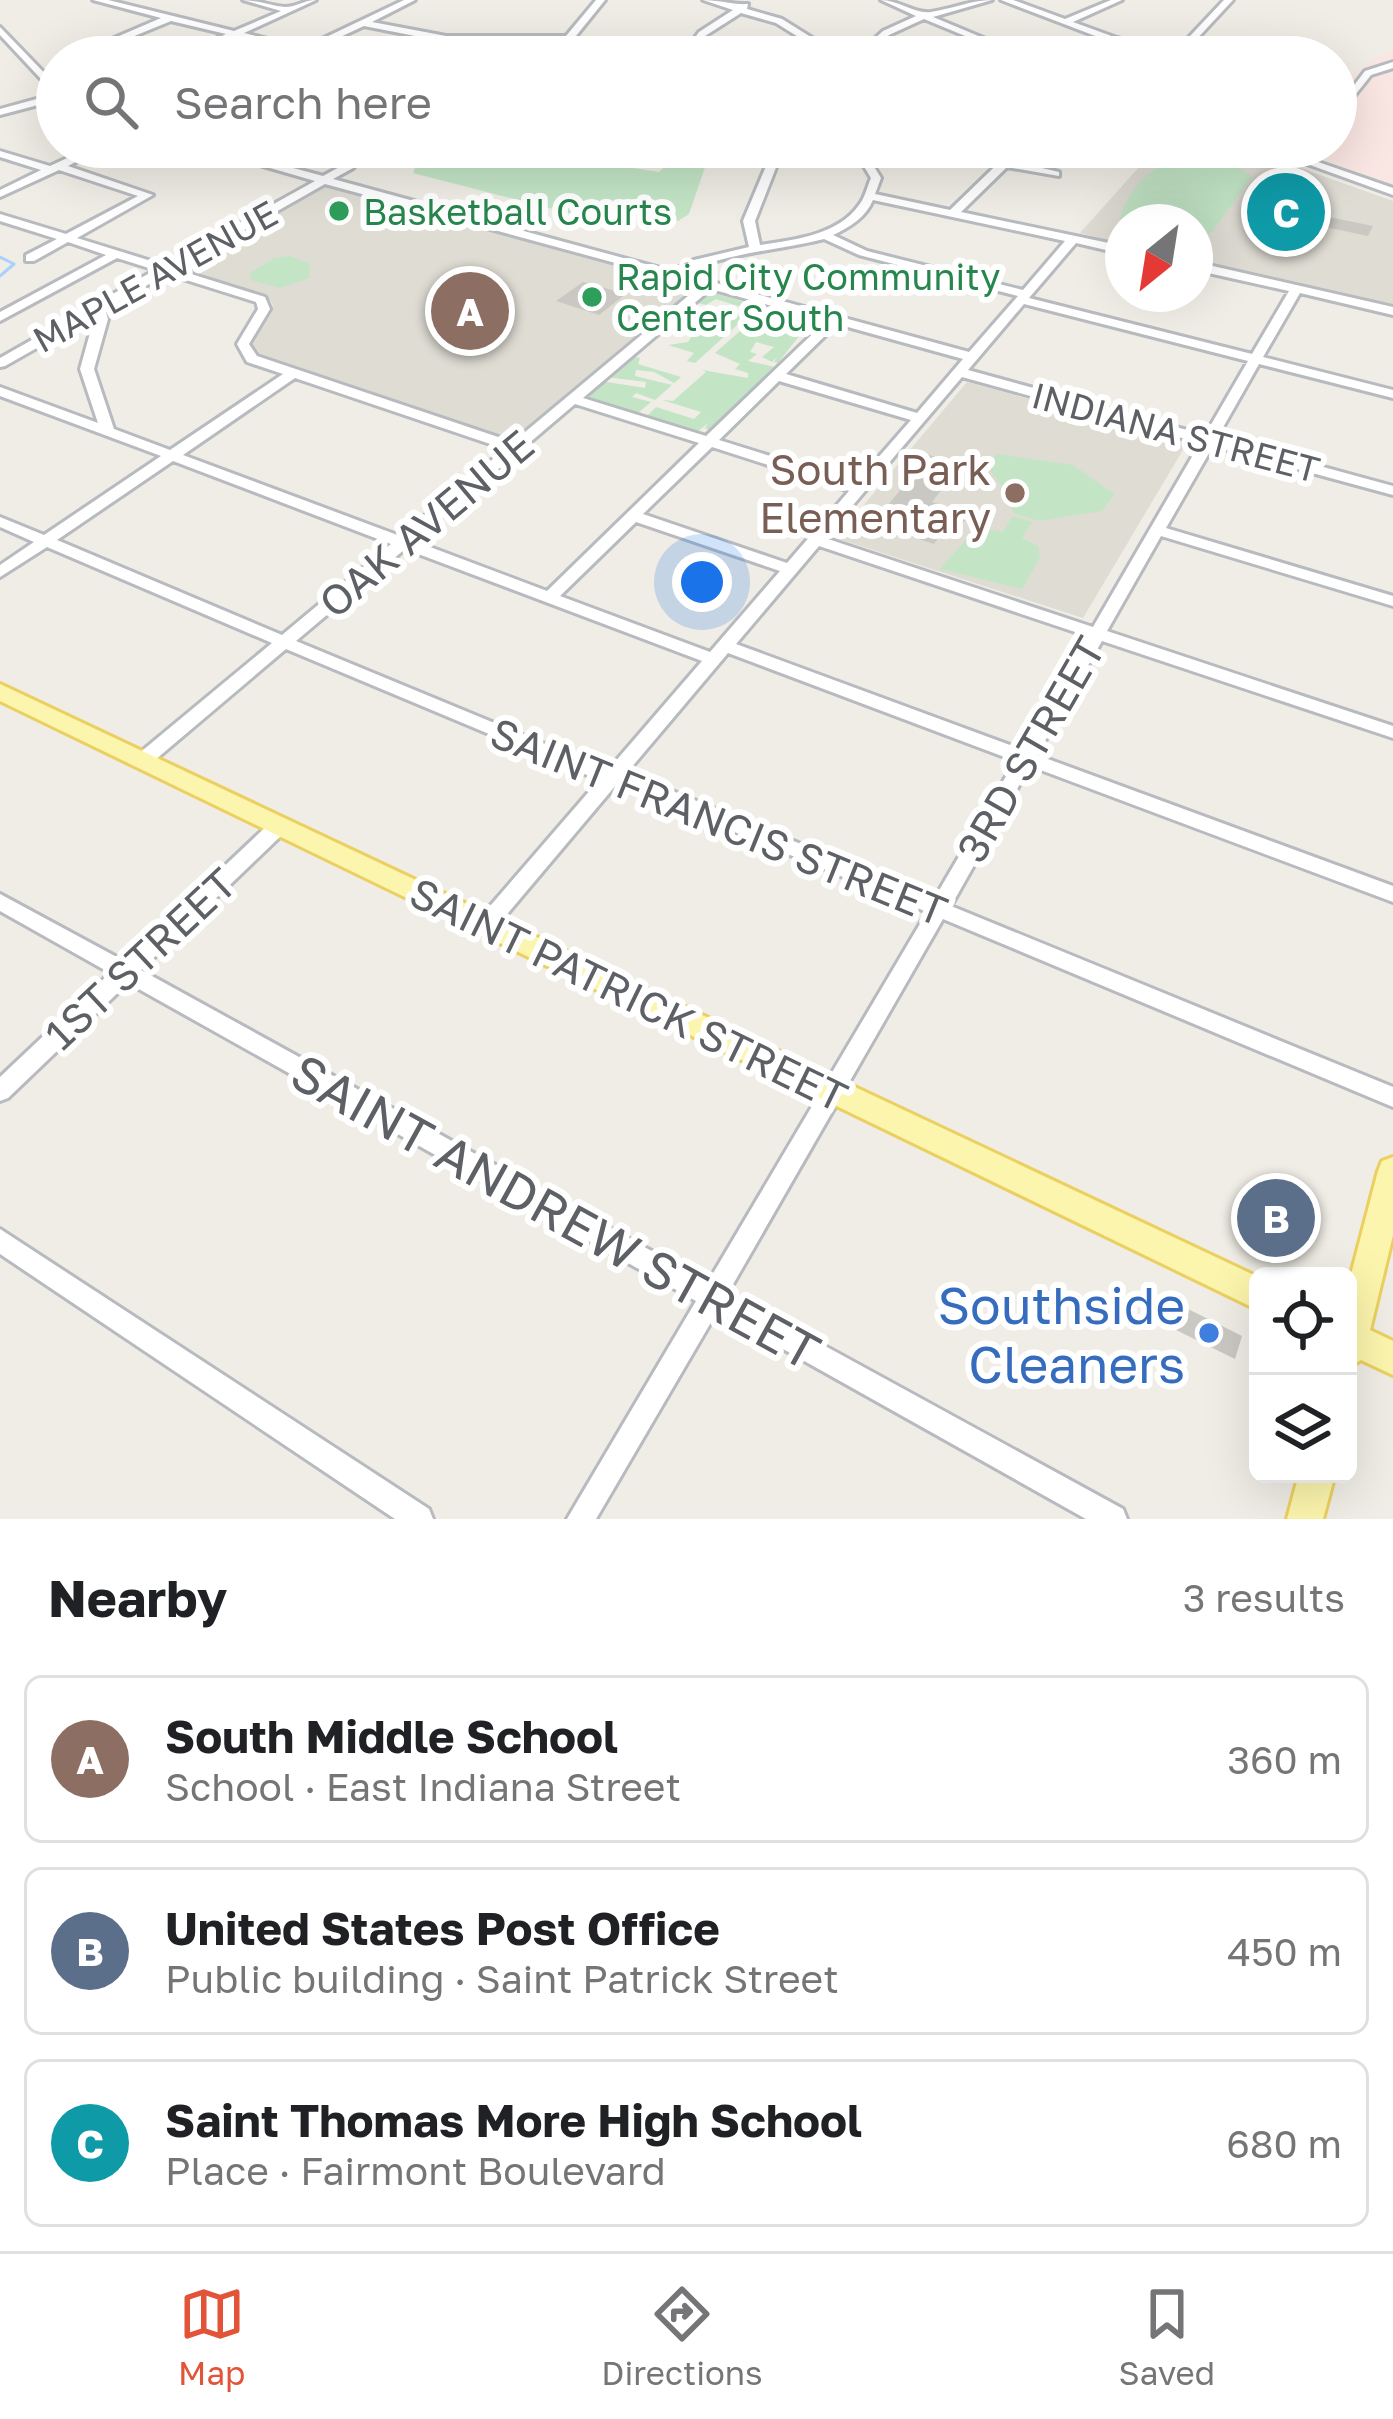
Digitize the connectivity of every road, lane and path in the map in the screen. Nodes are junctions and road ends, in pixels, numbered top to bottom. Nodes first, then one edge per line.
1 (97, 0) edge
2 (247, 0) edge
3 (312, 0) edge
4 (411, 0) edge
5 (601, 0) edge
6 (707, 0) edge
7 (754, 0) edge
8 (886, 0) edge
9 (988, 0) edge
10 (1005, 0) edge
11 (1118, 0) edge
12 (1228, 0) edge
13 (290, 10) junction
14 (740, 10) junction
15 (927, 17) junction
16 (170, 18) junction
17 (1065, 22) junction
18 (364, 23) junction
19 (0, 30) edge
20 (234, 34) junction
21 (126, 36) edge
22 (229, 36) edge
23 (242, 36) edge
24 (336, 36) edge
25 (431, 36) edge
26 (569, 36) edge
27 (701, 36) edge
28 (803, 36) edge
29 (880, 36) edge
30 (973, 36) edge
31 (1103, 36) edge
32 (1194, 36) edge
33 (1393, 64) edge
34 (34, 67) joint
35 (36, 69) edge
36 (1357, 89) edge
37 (36, 101) edge
38 (0, 112) edge
39 (0, 154) edge
40 (36, 163) edge
41 (54, 168) joint
42 (281, 168) edge
43 (345, 168) edge
44 (770, 168) edge
45 (870, 168) edge
46 (1000, 168) edge
47 (1028, 168) edge
48 (1324, 168) edge
49 (1055, 174) dead end
50 (324, 180) junction
51 (1393, 192) edge
52 (0, 194) edge
53 (871, 196) junction
54 (956, 211) junction
55 (0, 218) edge
56 (825, 235) junction
57 (67, 239) junction
58 (1073, 239) junction
59 (1105, 246) edge
60 (755, 248) junction
61 (116, 254) junction
62 (30, 259) dead end
63 (166, 269) junction
64 (1213, 270) edge
65 (673, 275) junction
66 (709, 285) junction
67 (1296, 289) junction
68 (1023, 297) junction
69 (99, 308) junction
70 (1393, 311) edge
71 (0, 316) edge
72 (835, 319) junction
73 (972, 356) junction
74 (1257, 359) junction
75 (0, 363) edge
76 (959, 372) junction
77 (292, 374) junction
78 (777, 376) junction
79 (0, 391) edge
80 (1393, 394) edge
81 (573, 399) junction
82 (920, 418) junction
83 (108, 431) junction
84 (1208, 440) junction
85 (710, 441) junction
86 (514, 448) junction
87 (171, 455) junction
88 (859, 489) junction
89 (1393, 491) edge
90 (633, 515) junction
91 (0, 522) edge
92 (1156, 530) junction
93 (815, 540) junction
94 (46, 541) junction
95 (402, 543) junction
96 (790, 569) junction
97 (0, 572) edge
98 (549, 598) junction
99 (1393, 601) edge
100 (1096, 634) junction
101 (284, 642) junction
102 (718, 653) junction
103 (0, 692) edge
104 (1393, 732) edge
105 (1024, 759) junction
106 (143, 760) junction
107 (611, 779) junction
108 (279, 826) junction
109 (1393, 894) edge
110 (0, 902) edge
111 (938, 909) junction
112 (485, 926) junction
113 (126, 973) junction
114 (0, 1090) edge
115 (834, 1091) junction
116 (1393, 1097) edge
117 (1393, 1171) edge
118 (0, 1240) edge
119 (1249, 1290) edge
120 (710, 1297) junction
121 (1357, 1311) edge
122 (1357, 1345) edge
123 (1393, 1358) edge
124 (1315, 1483) edge
125 (419, 1519) edge
126 (581, 1519) edge
127 (1113, 1519) edge
128 (1305, 1519) edge

1 - 16 street
2 - 13 street
3 - 13 street
4 - 18 street
5 - 26 street
6 - 14 street
7 - 14 street
8 - 15 street
9 - 15 street
10 - 17 street
11 - 17 street
12 - 32 street
13 - 20 street
14 - 27 street
14 - 28 street
15 - 29 street
15 - 30 street
16 - 20 street
16 - 21 street
17 - 31 street
18 - 24 street
18 - 25 street
19 - 34 street
20 - 22 street
20 - 23 street
33 - 36 street
34 - 35 street
37 - 38 street
39 - 40 street
41 - 52 street
41 - 57 street
42 - 50 street
43 - 50 street, MAPLE AVENUE
44 - 60 street
45 - 53 street
46 - 54 street
47 - 49 street
48 - 51 street
50 - 63 street, MAPLE AVENUE
50 - 65 street
53 - 54 street
53 - 56 street
54 - 58 street
55 - 57 street
56 - 60 street
56 - 68 street
57 - 61 street
57 - 62 street
58 - 59 street
58 - 68 street
60 - 65 street
61 - 63 street
61 - 71 street
63 - 69 street, MAPLE AVENUE
63 - 77 street
64 - 67 street
65 - 66 street
66 - 72 street
66 - 81 street, OAK AVENUE
67 - 70 street
67 - 74 street, 3RD STREET
68 - 73 street
68 - 74 street
69 - 75 street, MAPLE AVENUE
69 - 83 street
72 - 73 street
72 - 78 street
73 - 76 street
74 - 80 street
74 - 84 street, 3RD STREET
76 - 82 street
76 - 84 street, INDIANA STREET
77 - 86 street
77 - 87 street
78 - 82 street
78 - 85 street
79 - 83 street
81 - 85 street
81 - 86 street, OAK AVENUE
82 - 88 street
83 - 87 street
84 - 89 street, INDIANA STREET
84 - 92 street, 3RD STREET
85 - 88 street
85 - 90 street
86 - 95 street, OAK AVENUE
87 - 94 street
87 - 95 street
88 - 93 street
90 - 96 street
90 - 98 street
91 - 94 street, SAINT FRANCIS STREET
92 - 99 street
92 - 100 street, 3RD STREET
93 - 96 street
93 - 100 street
94 - 97 street
94 - 101 street, SAINT FRANCIS STREET
95 - 98 street
95 - 101 street, OAK AVENUE
96 - 102 street
98 - 102 street
100 - 104 street
100 - 105 street, 3RD STREET
101 - 106 street, OAK AVENUE
101 - 107 street, SAINT FRANCIS STREET
102 - 105 street
102 - 107 street
103 - 106 main road, SAINT PATRICK STREET
105 - 109 street
105 - 111 street, 3RD STREET
106 - 108 main road, SAINT PATRICK STREET
107 - 111 street, SAINT FRANCIS STREET
107 - 112 street
108 - 112 main road, SAINT PATRICK STREET
108 - 113 street, 1ST STREET
110 - 113 street, SAINT ANDREW STREET
111 - 115 street, 3RD STREET
111 - 116 street, SAINT FRANCIS STREET
112 - 115 main road, SAINT PATRICK STREET
113 - 114 street, 1ST STREET
113 - 120 street, SAINT ANDREW STREET
115 - 119 main road, SAINT PATRICK STREET
115 - 120 street, 3RD STREET
117 - 121 main road
118 - 125 street
120 - 126 street, 3RD STREET
120 - 127 street, SAINT ANDREW STREET
122 - 123 main road
124 - 128 main road

